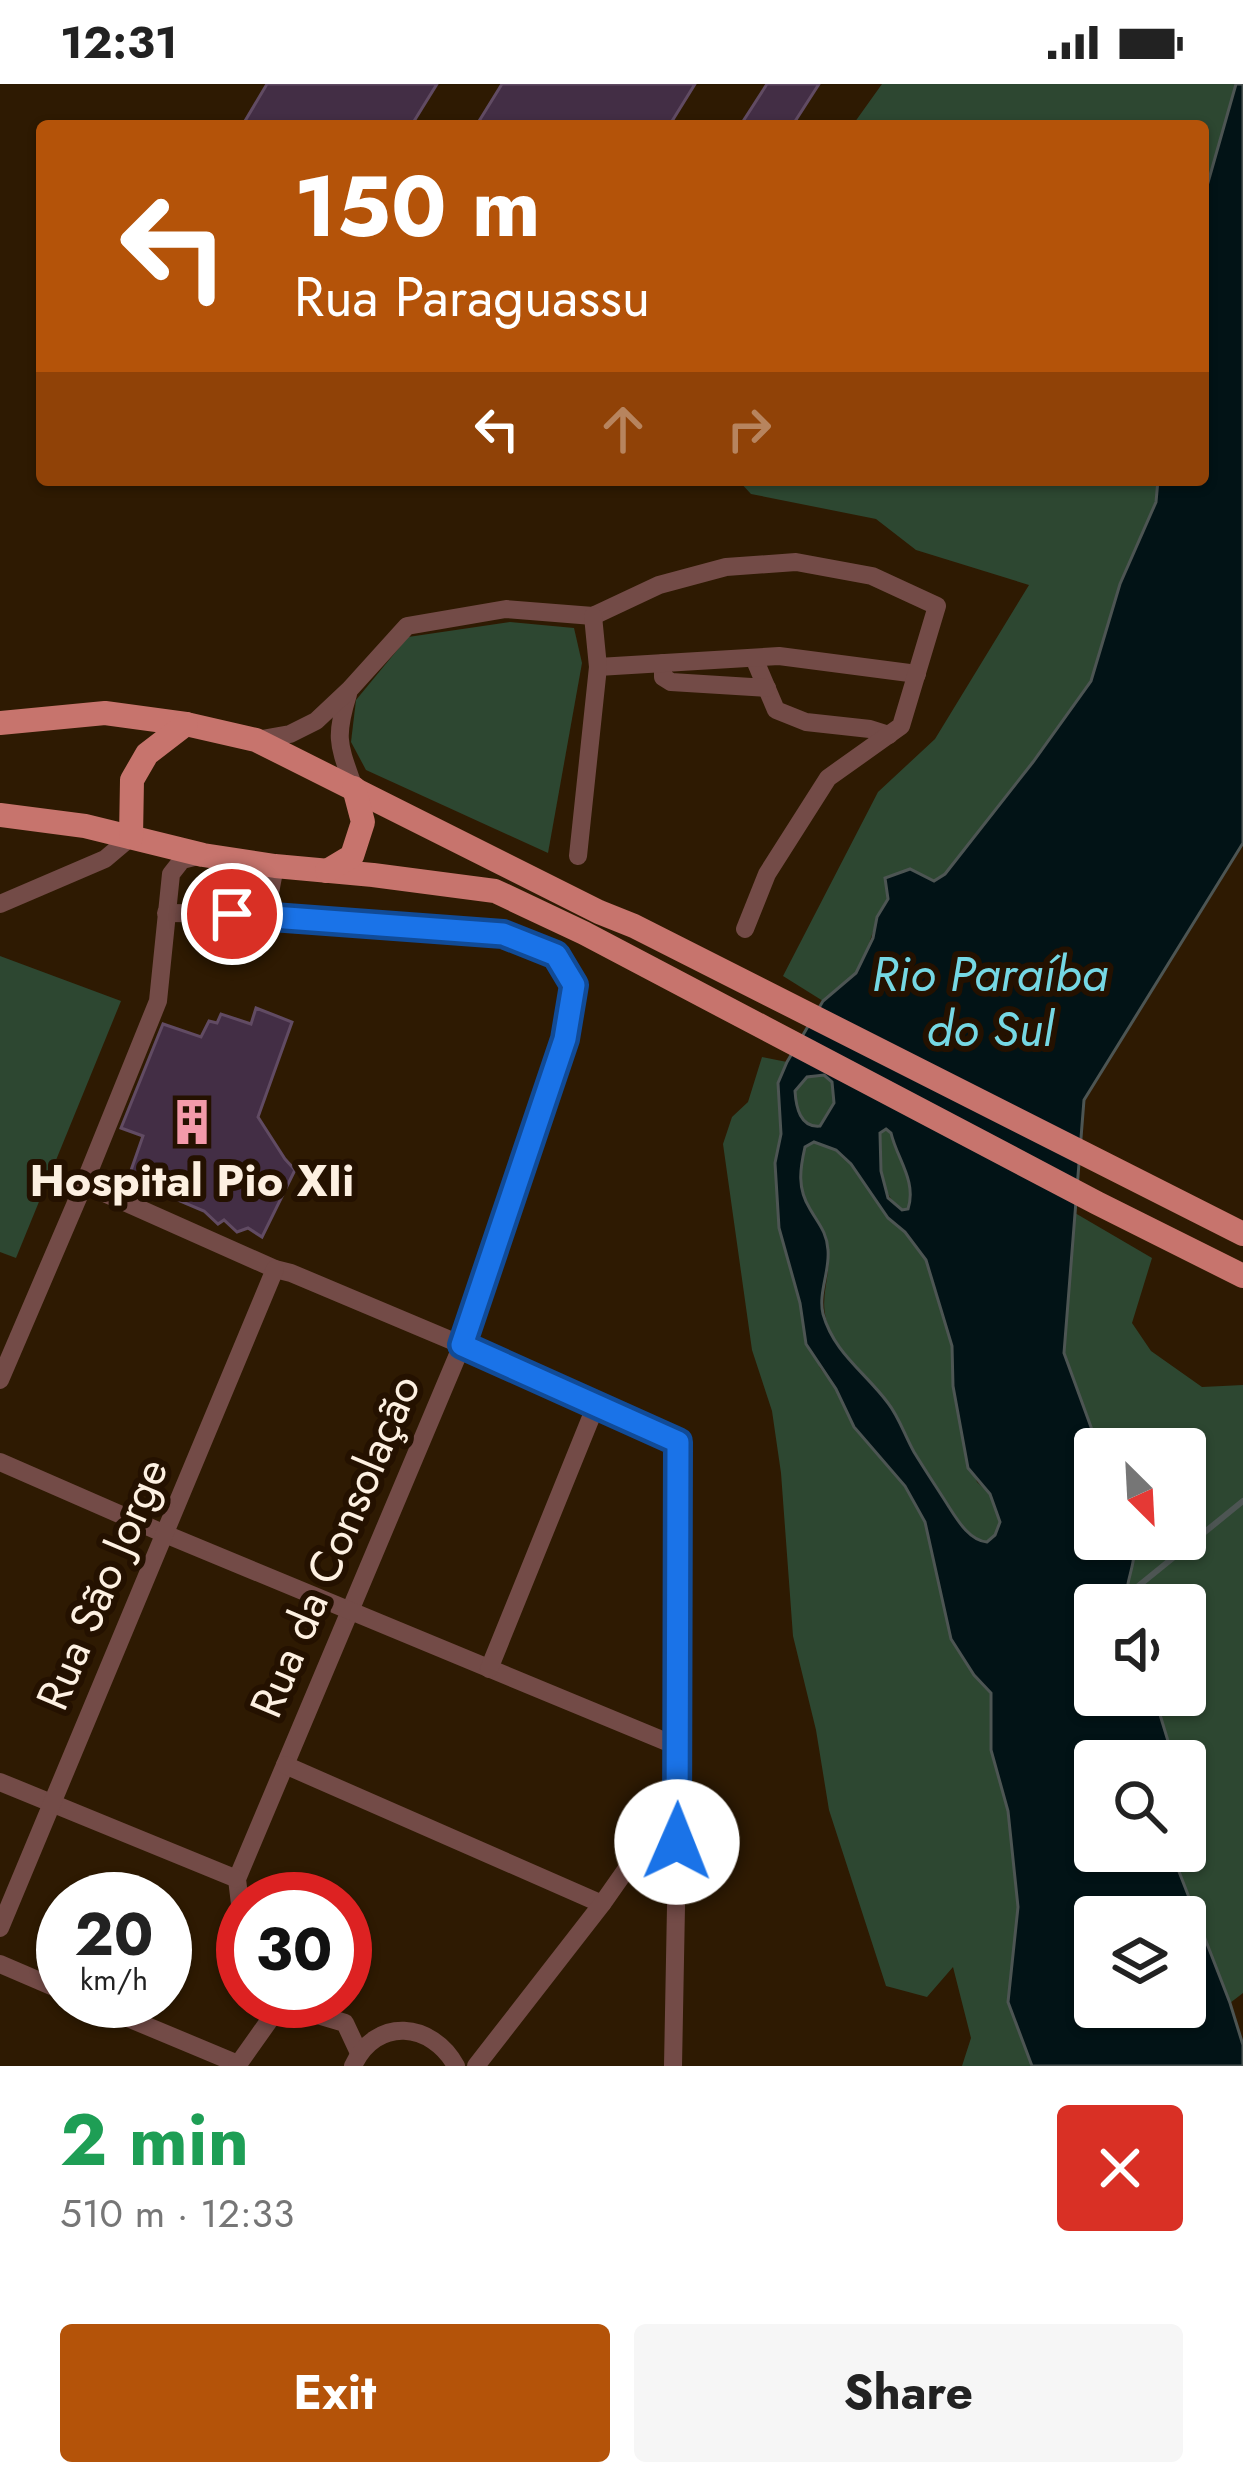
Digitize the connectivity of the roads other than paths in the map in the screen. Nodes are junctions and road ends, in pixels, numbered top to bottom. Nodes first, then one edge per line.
1 (593, 616) junction
2 (754, 658) junction
3 (662, 663) junction
4 (598, 667) junction
5 (917, 674) junction
6 (767, 688) junction
7 (350, 689) junction
8 (0, 722) edge
9 (186, 724) junction
10 (889, 735) junction
11 (256, 740) junction
12 (354, 788) junction
13 (0, 815) edge
14 (131, 837) junction
15 (203, 855) junction
16 (578, 856) dead end
17 (275, 866) junction
18 (326, 872) junction
19 (0, 904) edge
20 (166, 913) junction
21 (266, 914) junction
22 (745, 928) dead end
23 (84, 1184) junction
24 (1243, 1234) edge
25 (275, 1269) junction
26 (1243, 1276) edge
27 (462, 1345) junction
28 (0, 1380) edge
29 (596, 1405) junction
30 (0, 1462) edge
31 (165, 1534) junction
32 (350, 1611) junction
33 (489, 1669) junction
34 (679, 1747) junction
35 (285, 1766) junction
36 (0, 1782) edge
37 (677, 1797) junction
38 (52, 1804) junction
39 (218, 1872) edge
40 (240, 1872) edge
41 (602, 1904) junction
42 (0, 1928) edge
43 (0, 1964) edge
44 (36, 1979) edge
45 (150, 2028) edge
46 (265, 2028) edge
47 (346, 2028) edge
48 (355, 2028) edge
49 (378, 2037) junction
50 (356, 2060) edge
51 (237, 2065) edge
52 (456, 2066) edge
53 (476, 2066) edge
54 (673, 2066) edge

1 - 4 street
1 - 5 street
1 - 7 street
2 - 3 street
2 - 5 street
2 - 6 street
3 - 4 street
3 - 6 street
4 - 16 street
5 - 10 street
6 - 10 street
7 - 11 street
7 - 12 street
8 - 9 main road
9 - 11 main road
9 - 14 main road
10 - 22 street
11 - 12 main road
12 - 18 main road
12 - 24 main road
13 - 14 main road
14 - 15 main road
14 - 19 street
15 - 17 main road
15 - 20 street
17 - 18 main road
17 - 21 street
18 - 26 main road
20 - 21 street
20 - 23 street
21 - 27 street, Rua da Consolação
23 - 25 street
23 - 28 street
25 - 27 street
25 - 31 street, Rua São Jorge
27 - 29 street
27 - 32 street, Rua da Consolação
29 - 33 street
29 - 34 street
30 - 31 street
31 - 32 street
31 - 38 street, Rua São Jorge
32 - 33 street
32 - 35 street, Rua da Consolação
33 - 34 street
34 - 37 street
35 - 40 street, Rua da Consolação
35 - 41 street
36 - 38 street
37 - 41 street
37 - 54 street
38 - 39 street
38 - 42 street, Rua São Jorge
41 - 53 street
43 - 44 street
45 - 51 street
46 - 51 street
47 - 50 street
48 - 49 street
49 - 50 street
49 - 52 street

